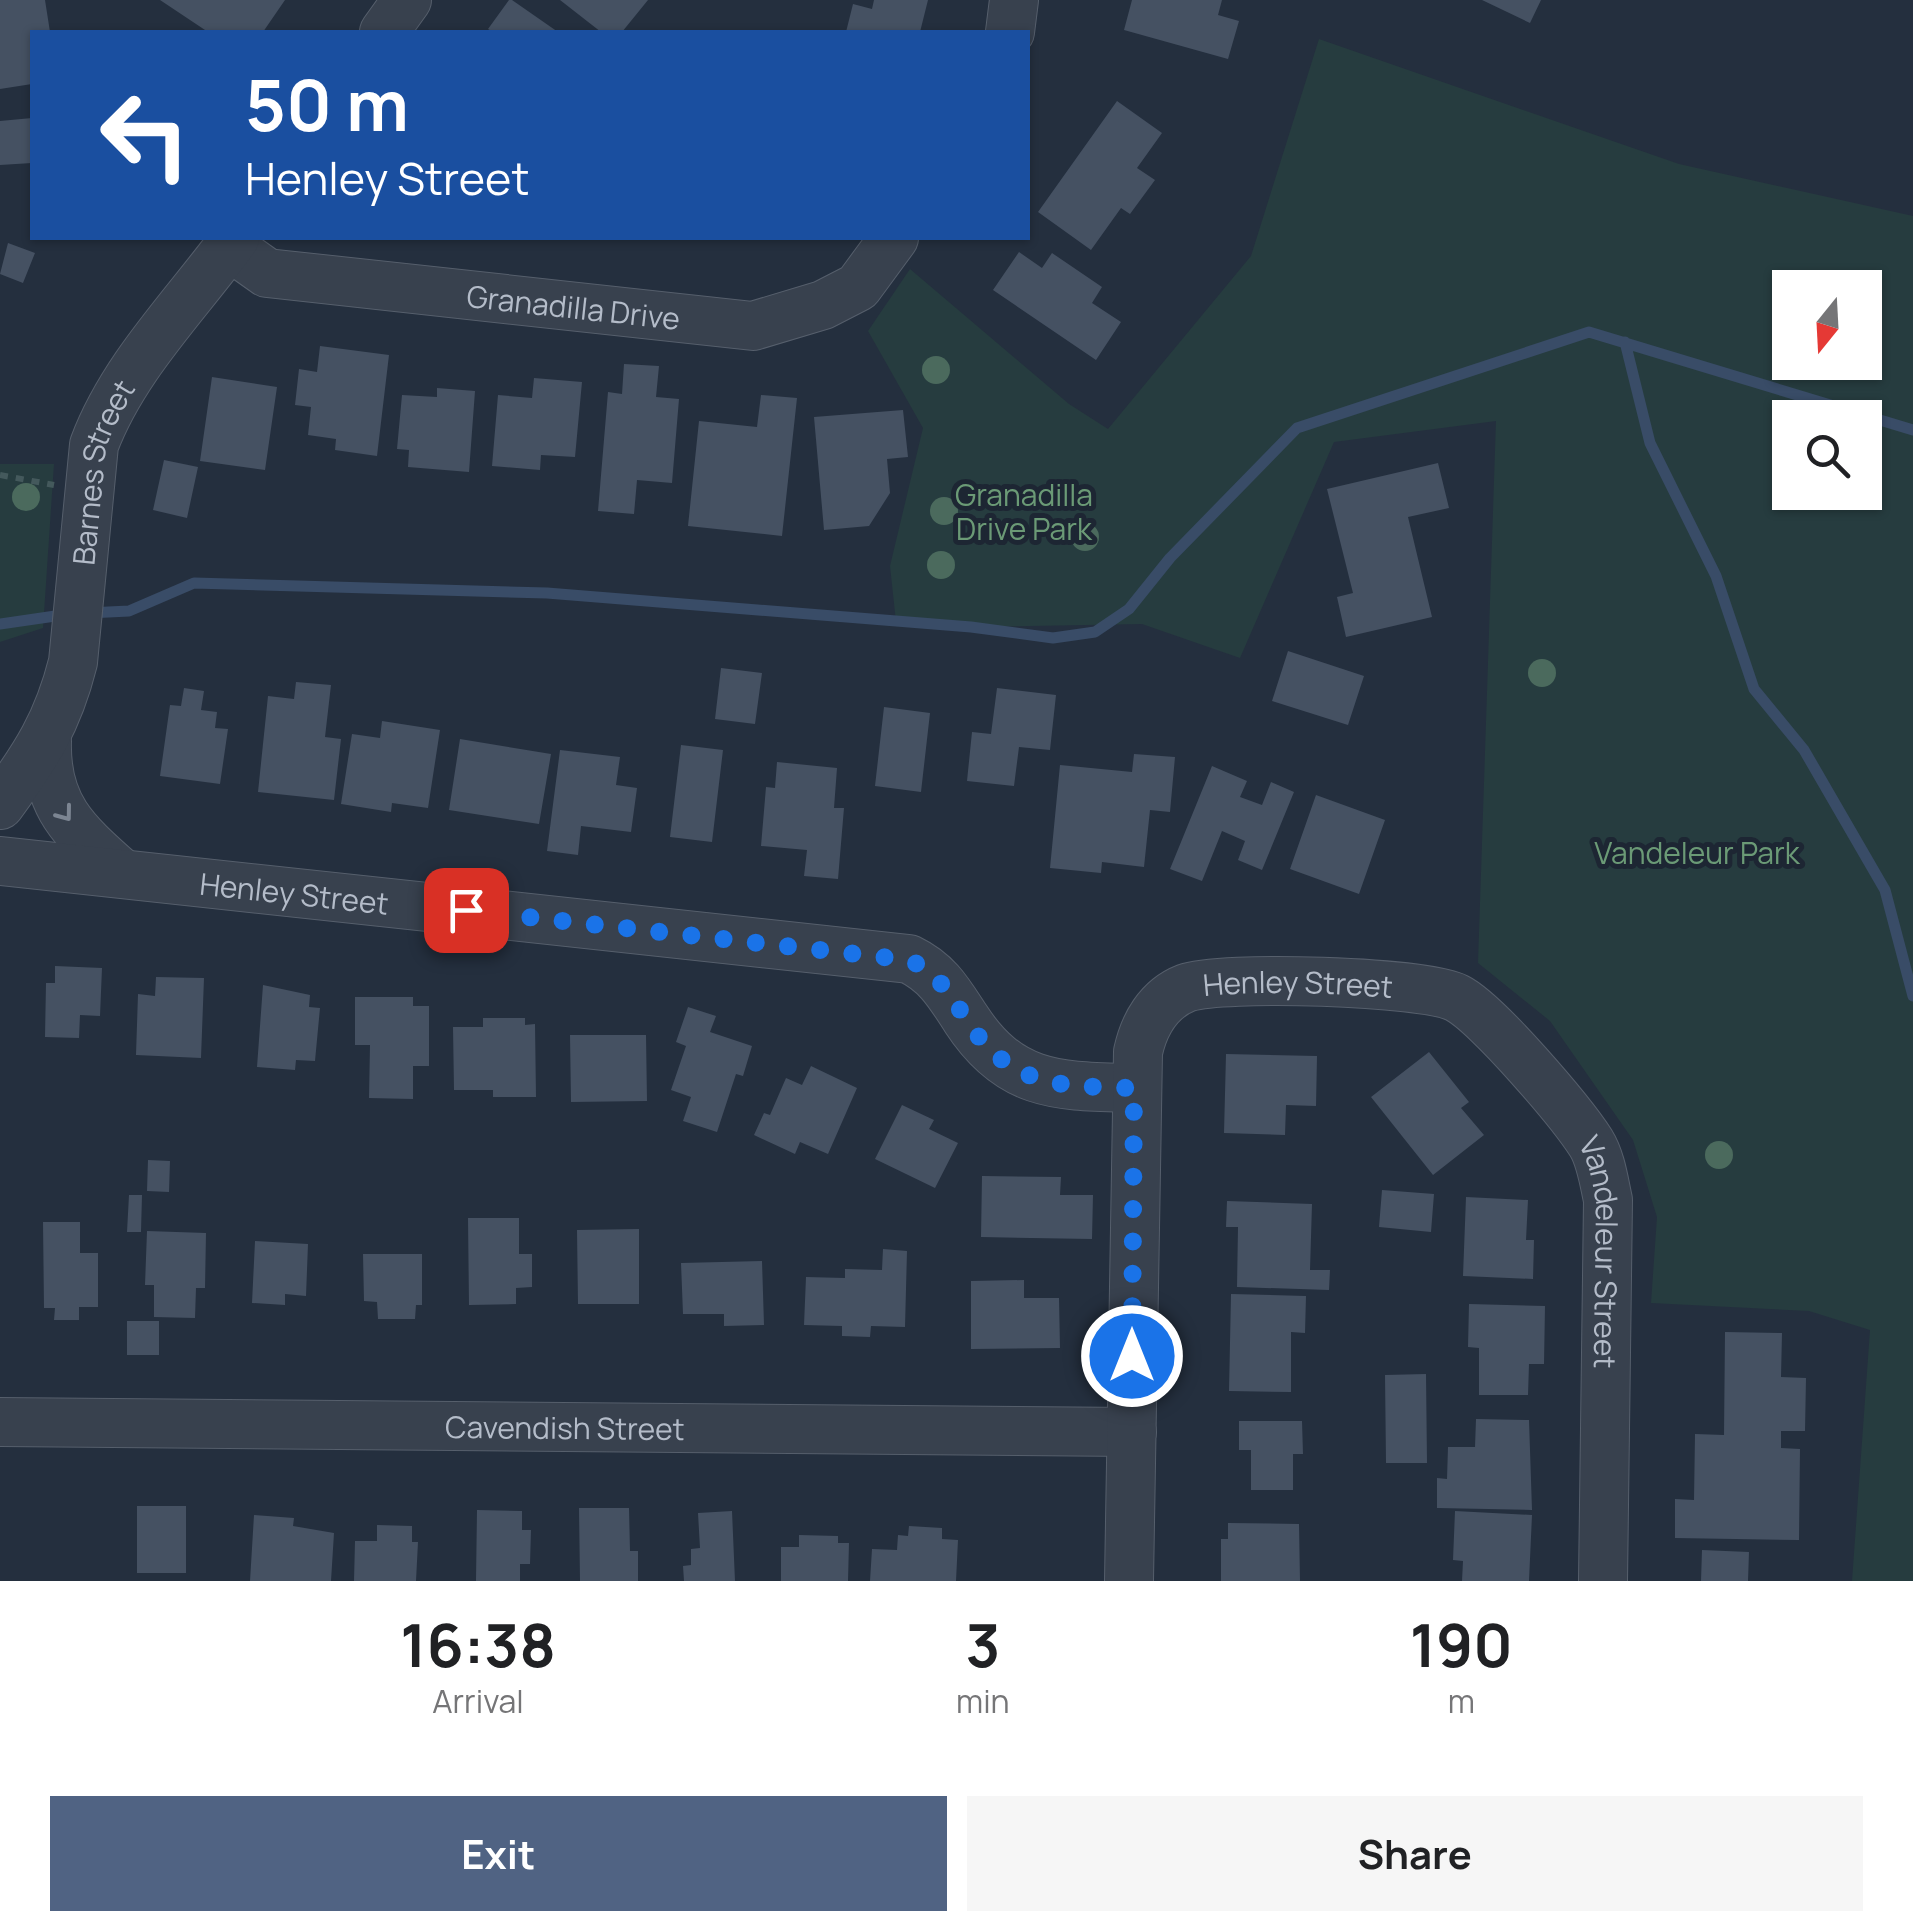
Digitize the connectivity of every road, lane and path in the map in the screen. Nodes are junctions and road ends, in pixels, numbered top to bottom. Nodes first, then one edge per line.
1 (407, 0) edge
2 (1014, 0) edge
3 (385, 30) edge
4 (1010, 30) edge
5 (893, 240) edge
6 (232, 242) edge
7 (0, 475) edge
8 (90, 483) junction
9 (46, 742) junction
10 (0, 805) edge
11 (0, 849) edge
12 (1, 861) edge
13 (0, 869) edge
14 (119, 871) junction
15 (1438, 990) joint
16 (1134, 1088) junction
17 (0, 1422) edge
18 (1132, 1432) junction
19 (1129, 1581) edge
20 (1603, 1581) edge

1 - 3 street
2 - 4 street
5 - 6 street, Granadilla Drive
6 - 8 street, Barnes Street
7 - 8 path
8 - 9 street, Barnes Street
9 - 10 street, Barnes Street
9 -> 14 street, Barnes Street
11 - 12 street
12 - 13 street
12 - 14 street, Henley Street
14 - 16 street, Henley Street
15 - 16 street, Henley Street
15 - 20 street, Vandeleur Street
16 - 18 street
17 - 18 street, Cavendish Street
18 - 19 street

